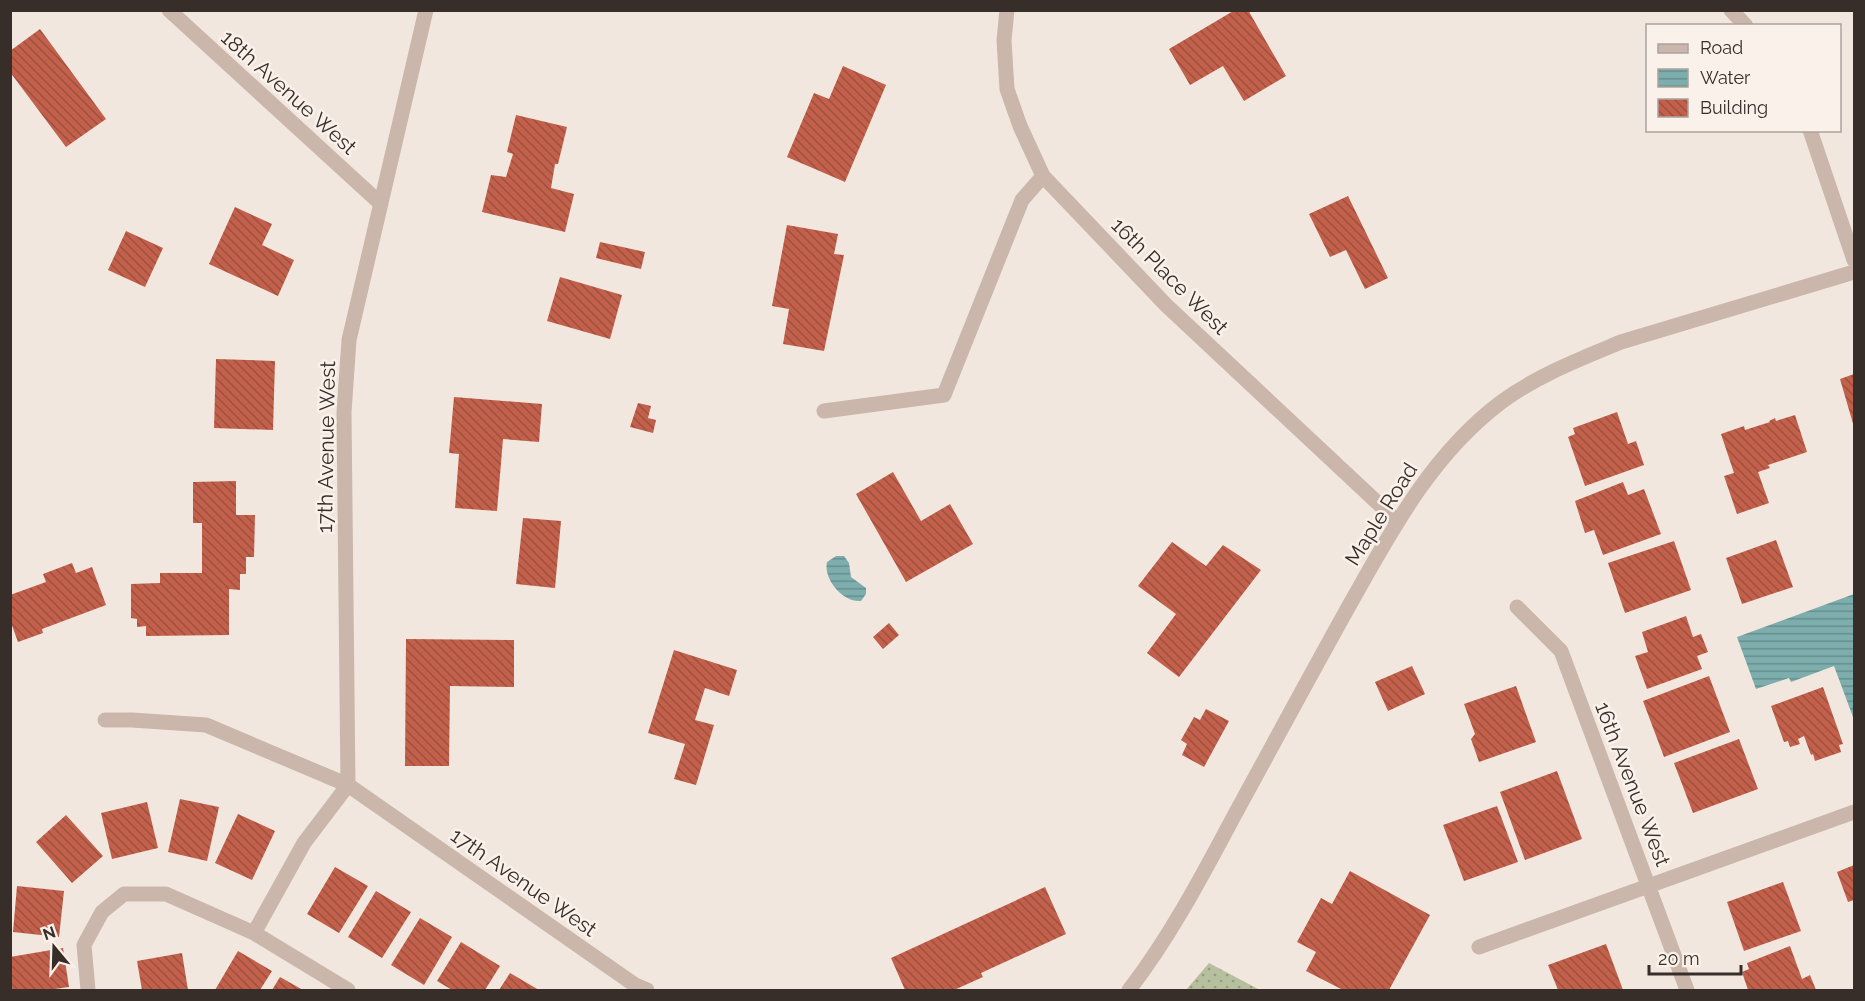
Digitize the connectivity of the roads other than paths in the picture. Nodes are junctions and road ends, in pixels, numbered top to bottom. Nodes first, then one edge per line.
1 (169, 10) edge
2 (426, 10) edge
3 (1008, 10) edge
4 (1731, 10) edge
5 (1744, 24) edge
6 (1811, 132) edge
7 (1043, 176) junction
8 (381, 204) junction
9 (1854, 260) edge
10 (1854, 272) edge
11 (824, 411) dead end
12 (1397, 521) junction
13 (1517, 606) dead end
14 (105, 720) dead end
15 (348, 785) junction
16 (1854, 812) edge
17 (1649, 885) junction
18 (254, 933) junction
19 (1479, 947) dead end
20 (88, 990) edge
21 (348, 990) edge
22 (647, 990) edge
23 (1129, 990) edge
24 (1687, 990) edge

1 - 8 street, 18th Avenue West
2 - 8 street, 17th Avenue West
3 - 7 street, 16th Place West
4 - 5 street
6 - 9 street
7 - 11 street
7 - 12 street, 16th Place West
8 - 15 street, 17th Avenue West
10 - 12 street, Maple Road
12 - 23 street, Maple Road
13 - 17 street, 16th Avenue West
14 - 15 street, 17th Avenue West
15 - 18 street
15 - 22 street, 17th Avenue West
16 - 17 street
17 - 19 street
17 - 24 street, 16th Avenue West
18 - 20 street
18 - 21 street

